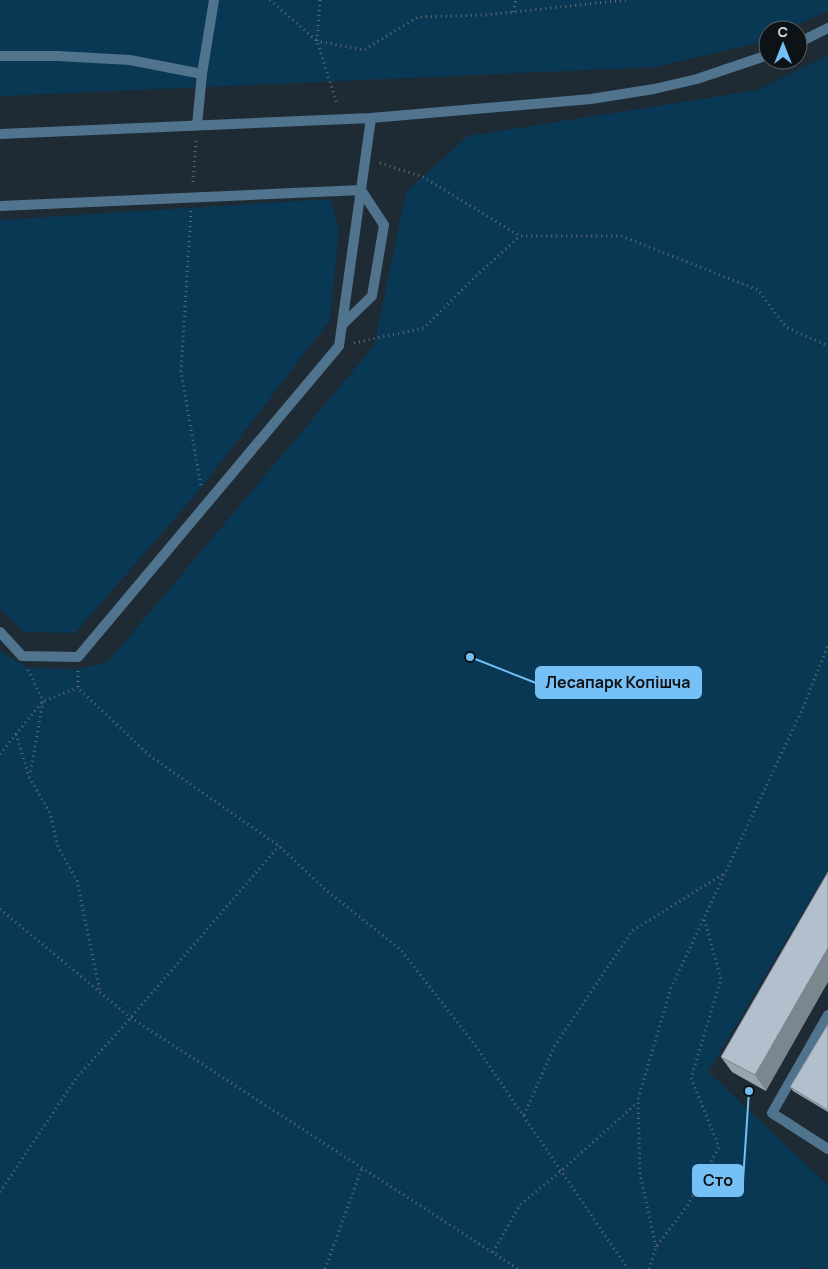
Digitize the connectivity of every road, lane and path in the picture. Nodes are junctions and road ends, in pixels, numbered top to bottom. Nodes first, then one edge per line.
1 (214, 0) edge
2 (270, 0) edge
3 (320, 0) edge
4 (516, 0) edge
5 (627, 0) edge
6 (513, 12) junction
7 (828, 28) edge
8 (808, 38) edge
9 (317, 41) junction
10 (0, 56) edge
11 (758, 59) edge
12 (202, 74) junction
13 (371, 118) junction
14 (341, 119) junction
15 (197, 125) junction
16 (0, 134) edge
17 (365, 158) junction
18 (361, 190) junction
19 (192, 198) junction
20 (0, 206) edge
21 (520, 236) junction
22 (342, 325) junction
23 (339, 346) junction
24 (828, 346) edge
25 (201, 488) dead end
26 (0, 632) edge
27 (828, 645) edge
28 (22, 656) junction
29 (43, 702) junction
30 (16, 734) junction
31 (0, 754) edge
32 (29, 777) junction
33 (279, 846) junction
34 (725, 873) junction
35 (0, 909) edge
36 (704, 918) junction
37 (100, 993) junction
38 (828, 1015) edge
39 (131, 1018) junction
40 (638, 1103) junction
41 (524, 1116) junction
42 (828, 1149) edge
43 (362, 1168) junction
44 (561, 1171) junction
45 (0, 1192) edge
46 (656, 1247) junction
47 (492, 1252) junction
48 (650, 1268) edge
49 (325, 1269) edge
50 (518, 1269) edge
51 (628, 1269) edge

1 - 12 lane
2 - 9 path
3 - 9 path
4 - 6 path
5 - 6 path
6 - 9 path
7 - 8 lane
9 - 14 path
10 - 12 lane
11 - 13 lane
12 - 15 lane
13 - 14 lane
13 - 17 lane
14 - 15 lane
15 - 16 lane
15 - 19 path
17 - 18 lane
17 - 21 path
18 - 19 lane
18 - 22 lane
18 - 22 lane
19 - 20 lane
19 - 25 path
21 - 23 path
21 - 24 path
22 - 23 lane
23 - 28 lane
26 - 28 lane
27 - 34 path
28 - 29 path
29 - 30 path
29 - 32 path
29 - 33 path
30 - 31 path
30 - 32 path
32 - 37 path
33 - 39 path
33 - 41 path
34 - 36 path
34 - 41 path
35 - 37 path
36 - 40 path
36 - 46 path
37 - 39 path
38 - 42 lane
39 - 43 path
39 - 45 path
40 - 44 path
40 - 46 path
41 - 44 path
43 - 47 path
43 - 49 path
44 - 47 path
44 - 51 path
46 - 48 path
47 - 50 path

